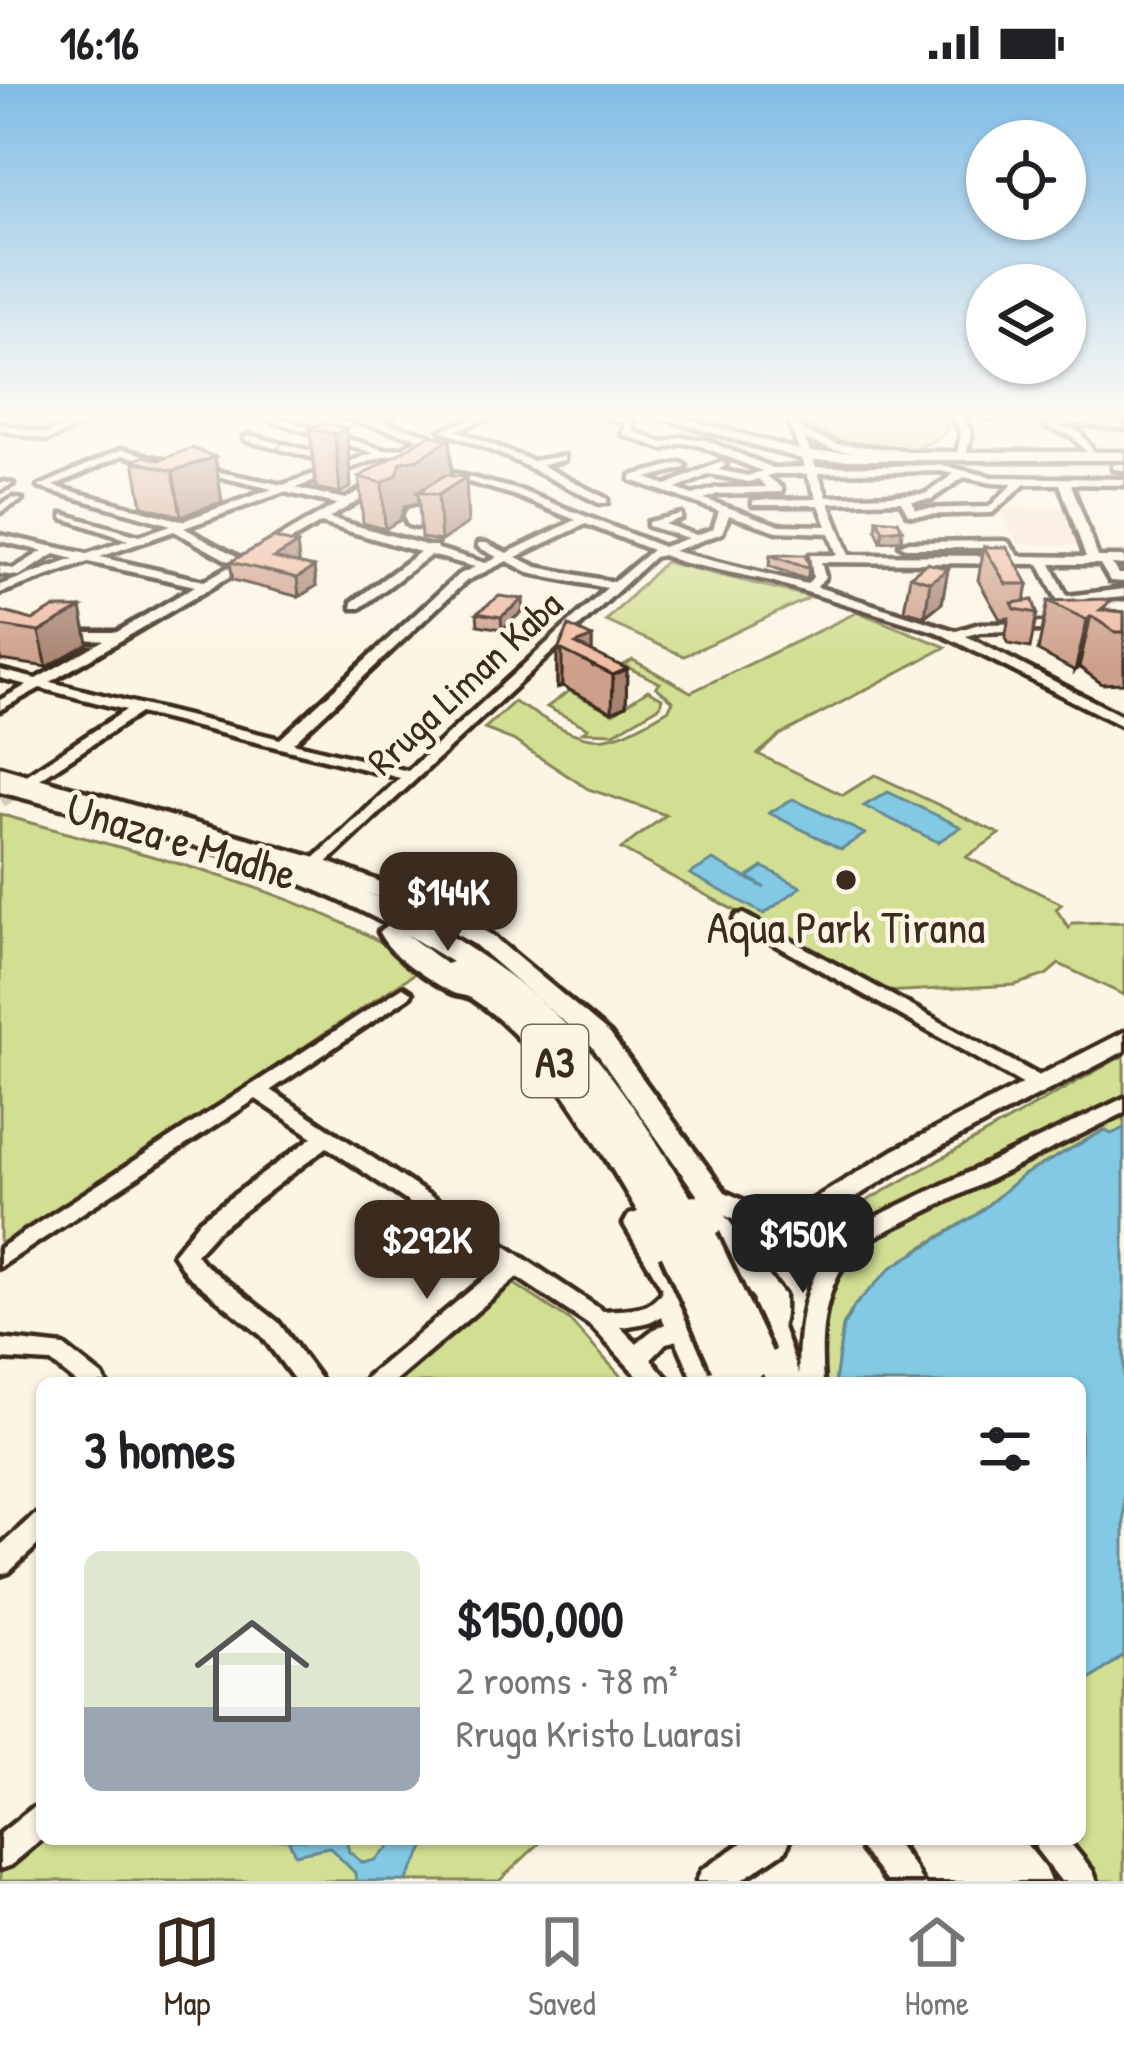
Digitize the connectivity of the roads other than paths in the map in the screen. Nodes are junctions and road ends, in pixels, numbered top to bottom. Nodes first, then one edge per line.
1 (905, 498) edge
2 (85, 499) edge
3 (255, 499) edge
4 (328, 499) edge
5 (351, 499) edge
6 (532, 499) edge
7 (598, 499) edge
8 (691, 499) edge
9 (881, 499) edge
10 (1003, 499) edge
11 (1072, 499) edge
12 (17, 500) dead end
13 (603, 501) dead end
14 (822, 501) junction
15 (346, 503) junction
16 (434, 504) edge
17 (0, 508) edge
18 (422, 513) edge
19 (67, 516) dead end
20 (677, 516) dead end
21 (723, 516) junction
22 (319, 519) junction
23 (584, 521) junction
24 (179, 525) junction
25 (930, 526) dead end
26 (832, 530) junction
27 (701, 536) junction
28 (0, 538) edge
29 (140, 541) junction
30 (23, 543) junction
31 (482, 544) dead end
32 (939, 545) junction
33 (433, 548) junction
34 (55, 550) junction
35 (661, 550) junction
36 (906, 552) junction
37 (0, 556) edge
38 (502, 558) junction
39 (92, 559) junction
40 (844, 559) junction
41 (1009, 559) junction
42 (1043, 559) junction
43 (1098, 560) junction
44 (1124, 561) edge
45 (242, 564) junction
46 (483, 566) junction
47 (0, 570) edge
48 (914, 576) edge
49 (1012, 576) edge
50 (1124, 578) edge
51 (206, 585) junction
52 (616, 586) junction
53 (810, 588) junction
54 (0, 589) edge
55 (1124, 593) edge
56 (1027, 601) edge
57 (356, 605) dead end
58 (1041, 626) junction
59 (37, 629) edge
60 (958, 635) junction
61 (119, 636) junction
62 (1055, 637) edge
63 (0, 674) edge
64 (38, 684) junction
65 (0, 706) edge
66 (137, 709) junction
67 (1124, 723) edge
68 (283, 744) junction
69 (0, 773) edge
70 (410, 776) junction
71 (12, 788) edge
72 (315, 865) junction
73 (743, 920) dead end
74 (401, 928) junction
75 (403, 993) dead end
76 (1124, 1040) edge
77 (1040, 1084) junction
78 (257, 1090) junction
79 (1124, 1105) edge
80 (327, 1137) junction
81 (0, 1259) edge
82 (756, 1260) junction
83 (515, 1266) junction
84 (682, 1268) junction
85 (600, 1321) junction
86 (669, 1329) junction
87 (630, 1347) junction
88 (0, 1349) edge
89 (750, 1369) edge
90 (86, 1377) edge
91 (306, 1377) edge
92 (383, 1377) edge
93 (654, 1377) edge
94 (811, 1377) edge
95 (36, 1530) edge
96 (0, 1563) edge
97 (36, 1825) edge
98 (766, 1845) edge
99 (877, 1845) edge
100 (928, 1845) edge
101 (953, 1845) edge
102 (997, 1845) edge
103 (1020, 1845) edge
104 (1053, 1845) edge
105 (0, 1854) edge
106 (713, 1881) edge
107 (904, 1881) edge
108 (955, 1881) edge
109 (980, 1881) edge
110 (1028, 1881) edge
111 (1048, 1881) edge
112 (1081, 1881) edge

1 - 10 street
2 - 24 street
3 - 24 street
4 - 15 street
5 - 15 street
6 - 23 street
7 - 13 street
8 - 21 street
9 - 14 street
11 - 43 street
12 - 17 street
14 - 21 street
14 - 26 street
15 - 22 street
16 - 18 street
19 - 29 street
20 - 27 street
21 - 26 street
21 - 27 street, Rruga Liman Kaba
22 - 33 street
22 - 45 street
23 - 35 street
23 - 38 street
24 - 29 street
24 - 45 street
25 - 32 street
26 - 40 street
27 - 35 street, Rruga Liman Kaba
28 - 30 street
29 - 39 street
30 - 34 street
30 - 37 street
31 - 38 street
32 - 36 street
32 - 41 street
33 - 46 street
33 - 57 street
34 - 39 street
34 - 47 street
35 - 52 street, Rruga Liman Kaba
35 - 53 street
36 - 40 street
36 - 41 street
36 - 48 street
38 - 46 street
38 - 52 street
39 - 51 street
39 - 54 street
40 - 53 street
41 - 42 street
41 - 49 street
42 - 43 street
42 - 55 street
43 - 44 street
43 - 50 street
45 - 51 street
46 - 68 street
51 - 61 street
52 - 70 street, Rruga Liman Kaba
53 - 60 street
56 - 58 street
58 - 60 street
58 - 62 street
59 - 61 street
60 - 67 street
61 - 64 street
63 - 64 street
64 - 65 street
64 - 66 street
66 - 68 street
66 - 71 street
68 - 70 street
69 - 71 main road
70 - 72 street, Rruga Liman Kaba
71 - 72 main road
71 - 74 highway, Unaza e Madhe / A3
72 - 82 main road
73 - 77 street
74 - 82 highway
74 - 84 highway
74 - 84 highway, Unaza e Madhe / A3
75 - 78 street
76 - 77 main road
77 - 82 main road
78 - 80 street
78 - 81 street
79 - 94 street
80 - 83 street
80 - 91 street
82 - 84 main road
82 - 89 main road
83 - 85 street
83 - 92 street
84 - 86 main road
84 - 89 highway, Unaza e Madhe / A3, bridge
85 - 86 street
85 - 87 street
86 - 87 street
86 - 89 highway
86 - 89 main road
87 - 93 street
88 - 90 street
95 - 96 street
97 - 105 street
98 - 106 street
99 - 107 street
100 - 108 highway
101 - 109 highway
102 - 110 highway
103 - 111 highway
104 - 112 street

